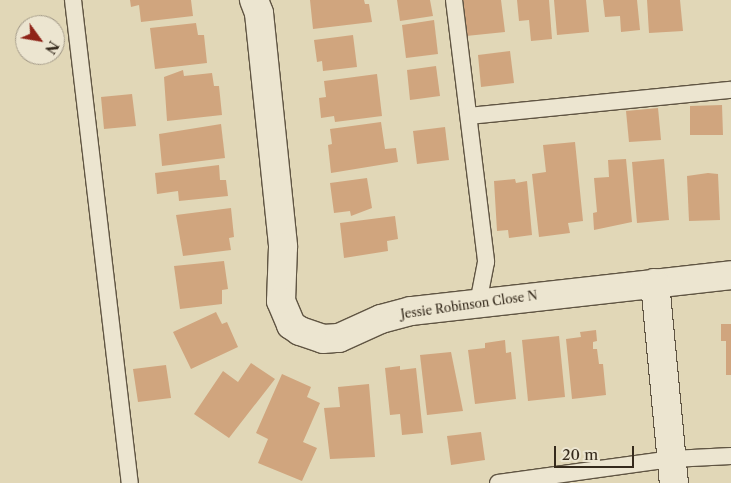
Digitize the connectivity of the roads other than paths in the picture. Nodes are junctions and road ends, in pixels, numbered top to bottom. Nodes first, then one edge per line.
1 (73, 0) edge
2 (254, 0) edge
3 (454, 0) edge
4 (731, 90) edge
5 (469, 116) junction
6 (731, 275) edge
7 (655, 283) junction
8 (478, 302) junction
9 (731, 456) edge
10 (674, 471) edge
11 (130, 483) edge
12 (498, 483) edge

1 - 11 lane
2 - 8 street, Jessie Robinson Close N
3 - 5 lane
4 - 5 lane
5 - 8 lane
6 - 7 street, Jessie Robinson Close N
7 - 8 street, Jessie Robinson Close N
7 - 10 street
9 - 10 lane
10 - 12 lane

